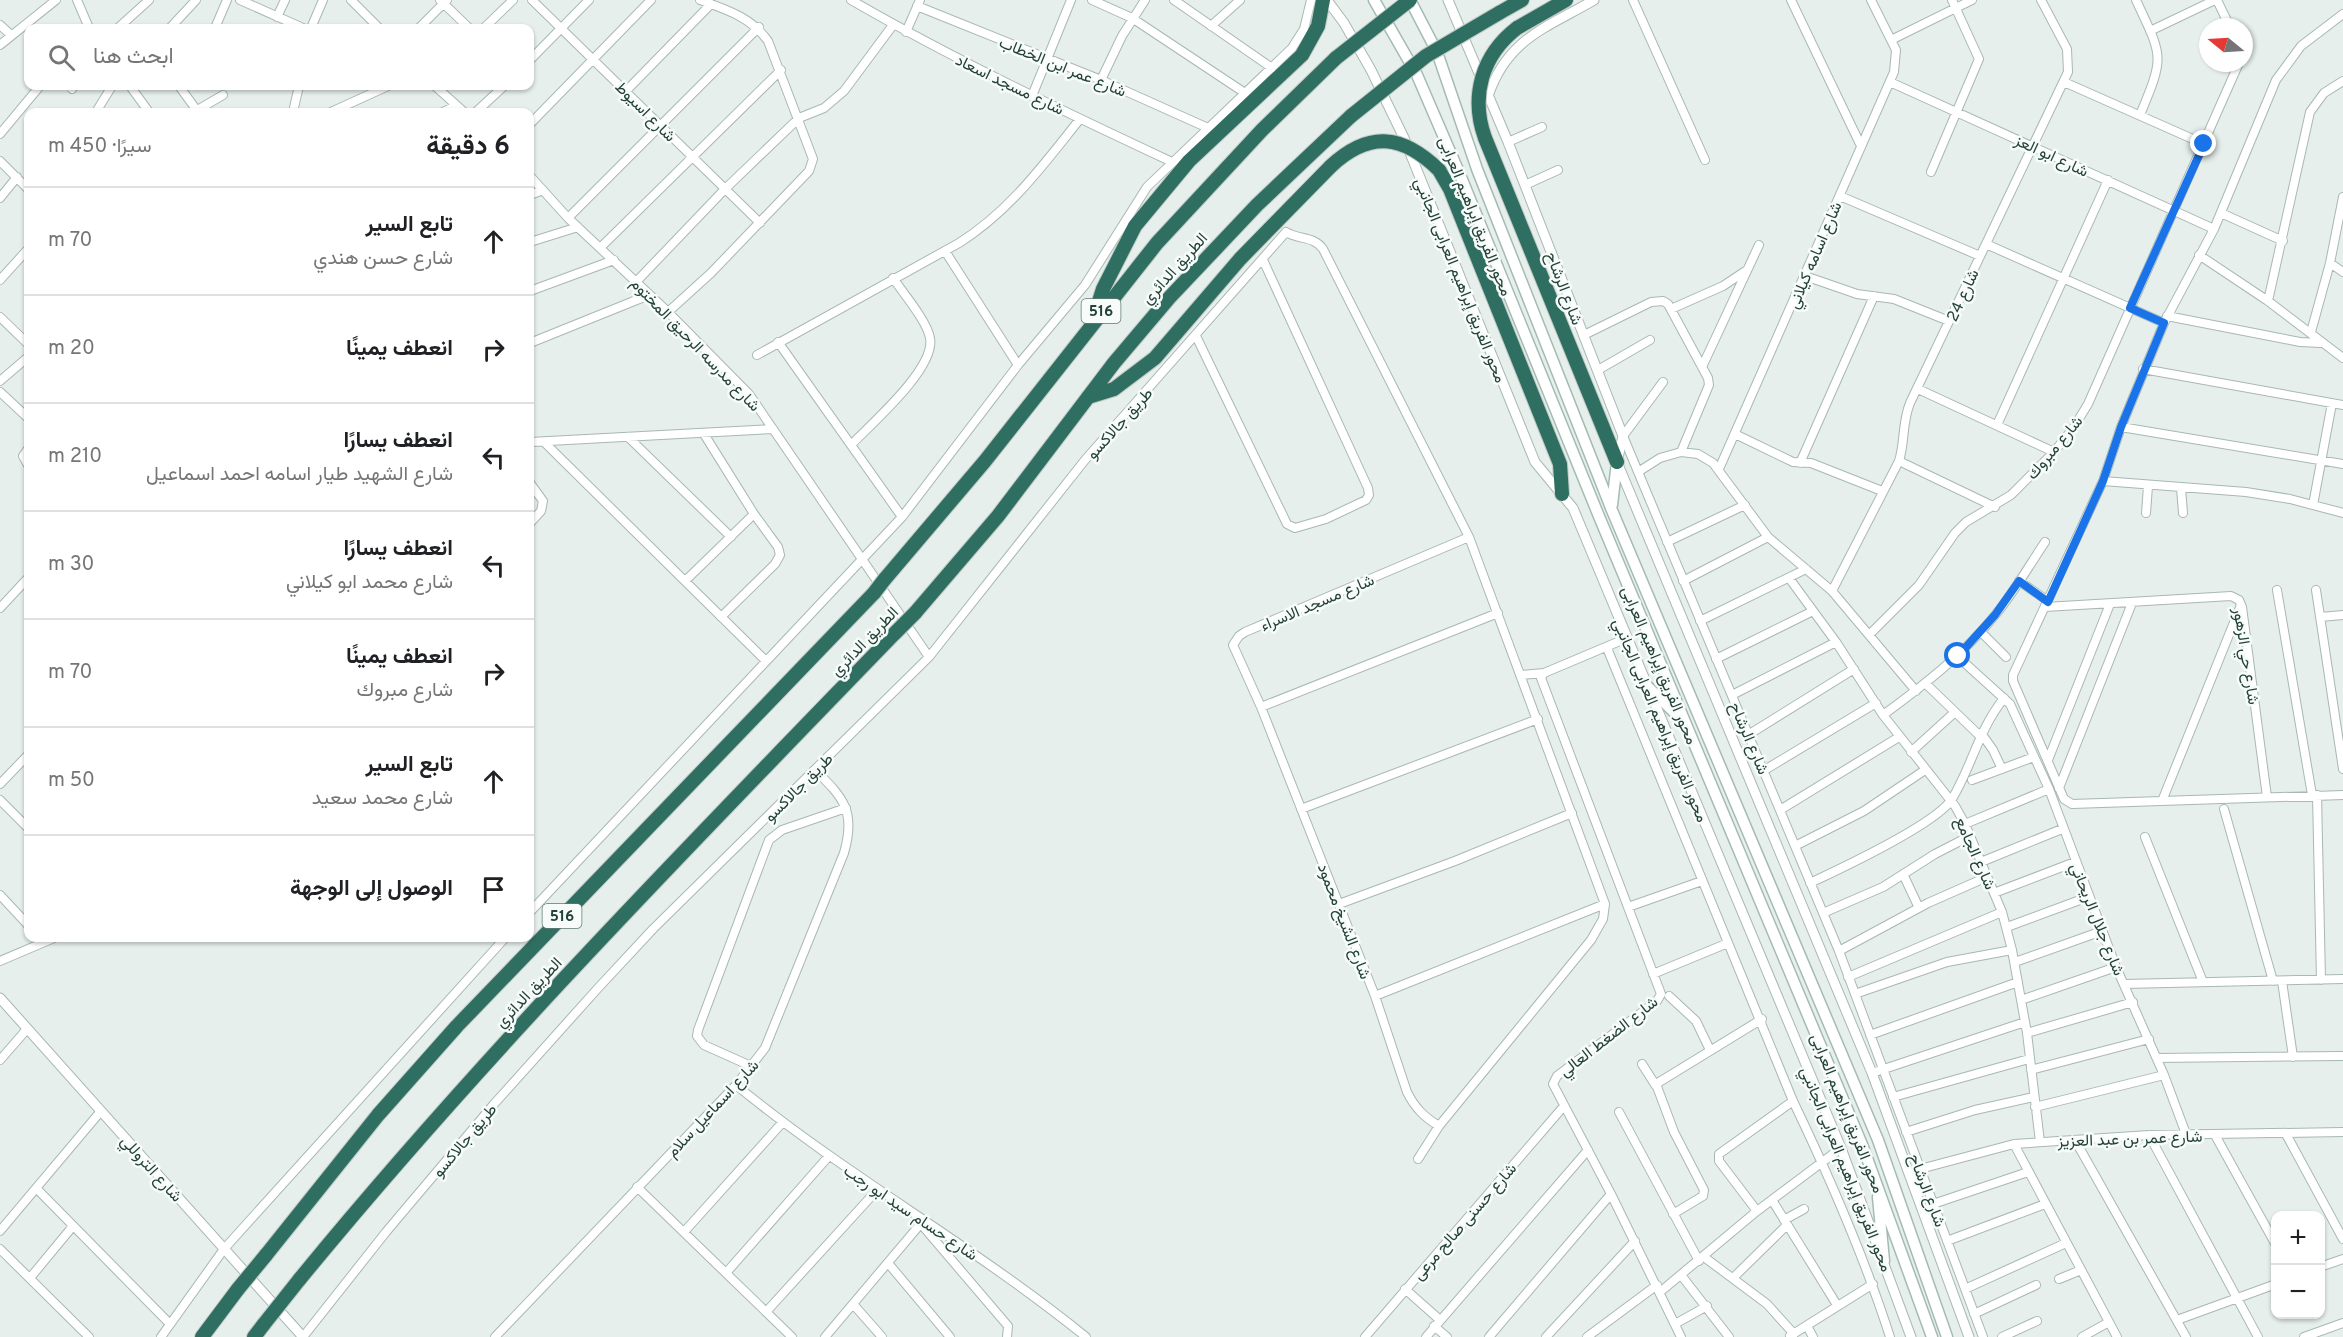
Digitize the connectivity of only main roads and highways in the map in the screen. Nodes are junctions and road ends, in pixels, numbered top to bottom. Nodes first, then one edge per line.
1 (1325, 0) edge
2 (1374, 0) edge
3 (1410, 0) edge
4 (1522, 0) edge
5 (1566, 0) edge
6 (1092, 323) junction
7 (1088, 397) junction
8 (1617, 462) joint
9 (1562, 494) road end
10 (1611, 508) junction
11 (1646, 685) road end
12 (1684, 722) junction
13 (1876, 1182) junction
14 (1884, 1261) road end
15 (202, 1337) edge
16 (254, 1337) edge
17 (1932, 1337) edge
18 (1947, 1337) edge

1 - 6 highway
2 - 12 main road, محور الفريق إبراهيم العرابى
3 - 6 highway, الطريق الدائري / 516, bridge
3 - 10 main road, محور الفريق إبراهيم العرابى
4 - 7 highway, الطريق الدائري / 516, bridge
5 - 8 highway, bridge
6 - 15 highway, الطريق الدائري / 516, bridge
7 - 9 highway, bridge
7 - 16 highway, الطريق الدائري / 516, bridge
8 - 10 main road
10 - 18 main road, محور الفريق إبراهيم العرابى
11 - 12 main road
12 - 13 main road, محور الفريق إبراهيم العرابى
13 - 14 main road
13 - 17 main road, محور الفريق إبراهيم العرابى

